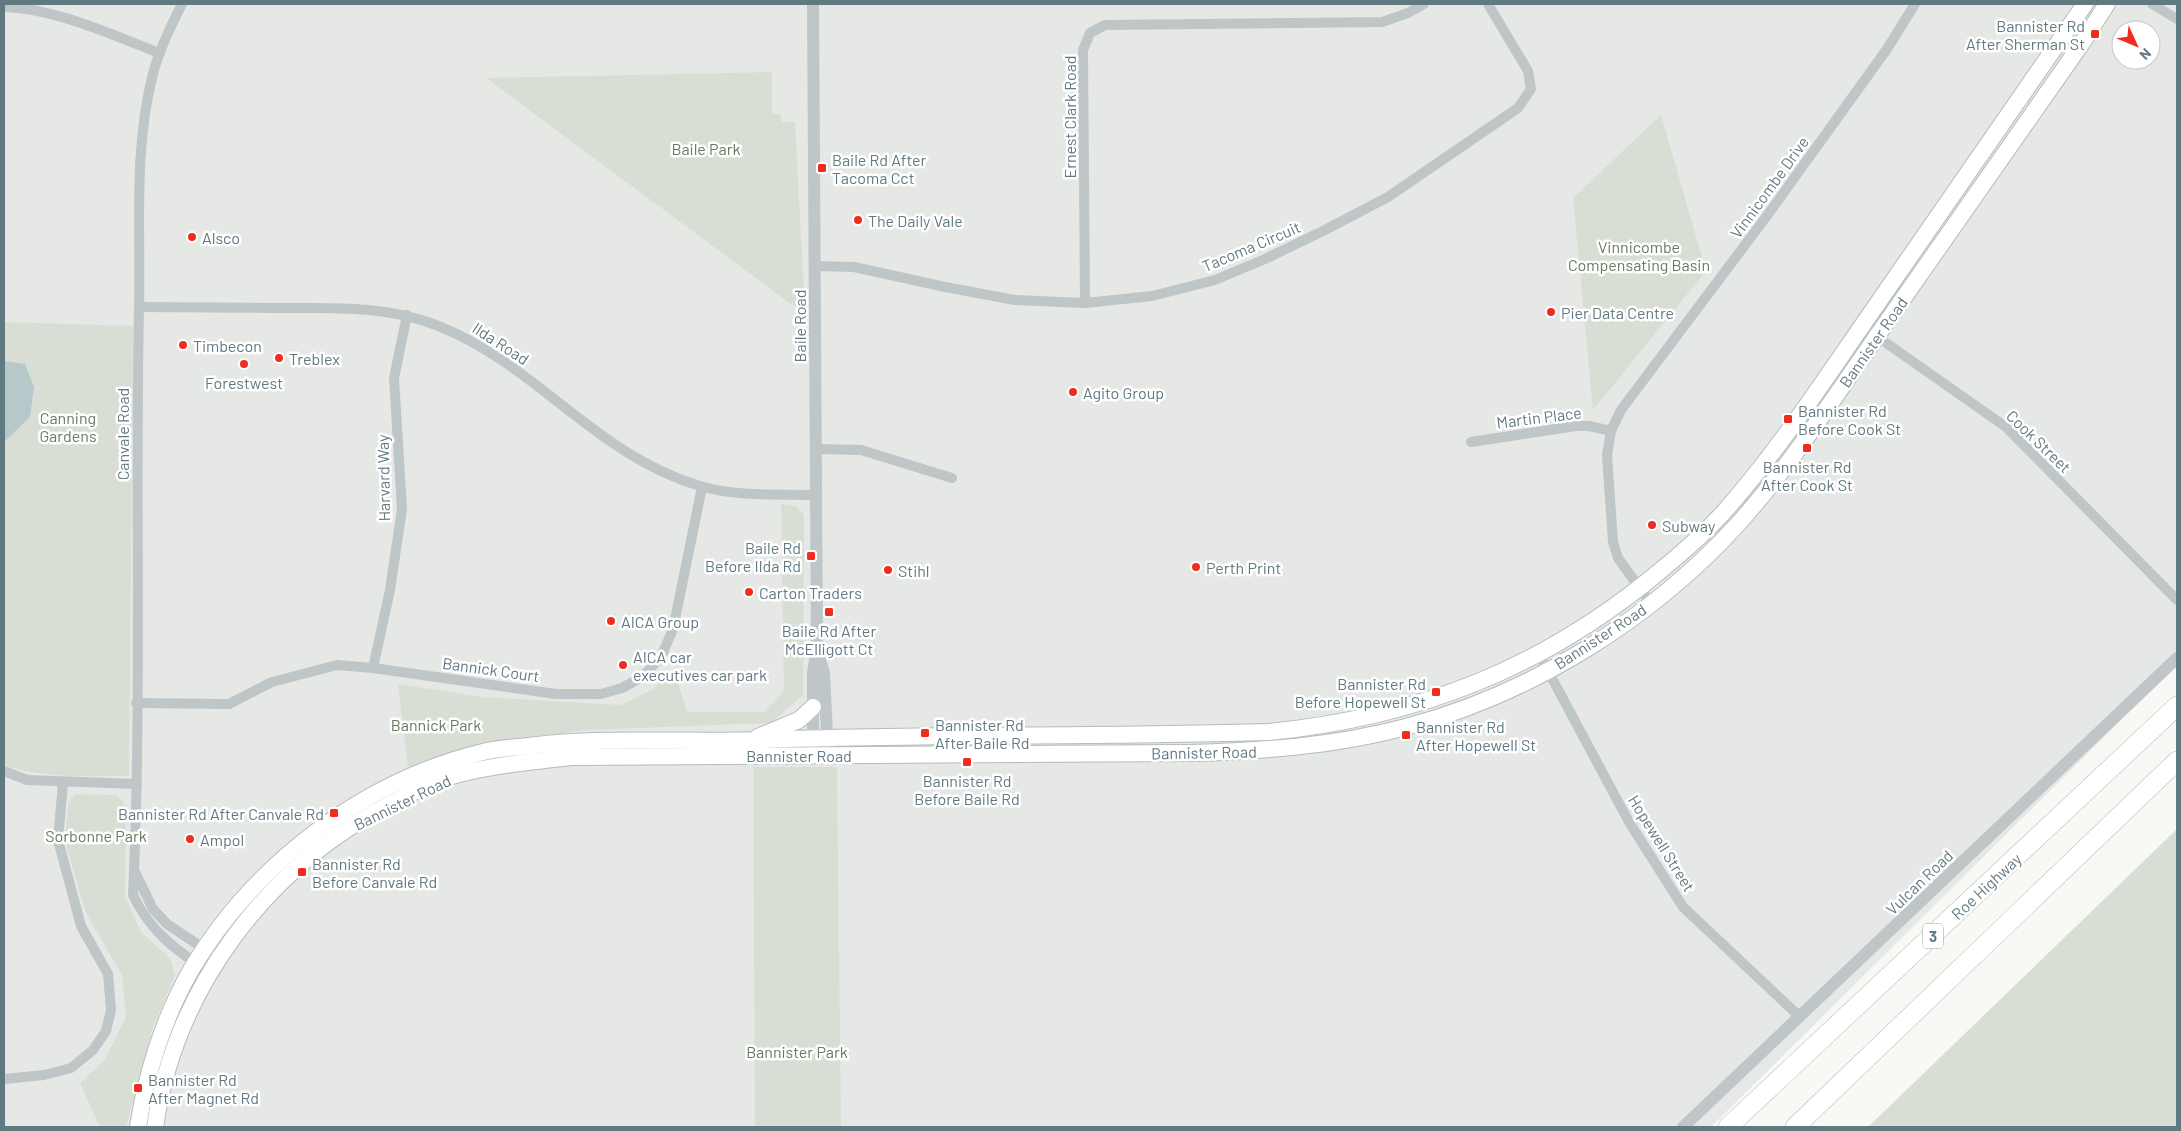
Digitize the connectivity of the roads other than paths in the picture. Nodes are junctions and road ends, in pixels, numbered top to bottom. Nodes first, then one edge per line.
1 (182, 4) edge
2 (813, 4) edge
3 (1424, 4) edge
4 (1488, 4) edge
5 (1916, 4) edge
6 (2085, 4) edge
7 (2107, 4) edge
8 (2152, 4) edge
9 (4, 7) edge
10 (2177, 19) edge
11 (160, 53) junction
12 (815, 266) junction
13 (1085, 303) junction
14 (139, 307) junction
15 (407, 315) junction
16 (1862, 326) junction
17 (1876, 337) junction
18 (1611, 431) junction
19 (1471, 442) dead end
20 (816, 449) junction
21 (952, 478) dead end
22 (702, 487) junction
23 (816, 495) junction
24 (1640, 588) junction
25 (2177, 600) edge
26 (1651, 604) junction
27 (817, 648) junction
28 (1539, 654) junction
29 (2177, 658) edge
30 (373, 668) junction
31 (1547, 670) junction
32 (136, 704) junction
33 (2177, 706) edge
34 (813, 707) junction
35 (751, 741) junction
36 (821, 746) junction
37 (2177, 761) edge
38 (4, 770) edge
39 (63, 783) junction
40 (137, 784) junction
41 (134, 871) junction
42 (207, 960) junction
43 (1800, 1017) junction
44 (4, 1079) edge
45 (138, 1127) edge
46 (155, 1127) edge
47 (1683, 1127) edge
48 (1728, 1127) edge
49 (1795, 1127) edge

1 - 11 street, Canvale Road
2 - 12 street, Baile Road
3 - 13 street, Ernest Clark Road
4 - 13 street, Tacoma Circuit
5 - 18 street, Vinnicombe Drive
6 - 16 main road, Bannister Road
7 - 17 main road, Bannister Road
8 - 10 street
9 - 11 street
11 - 14 street, Canvale Road
12 - 13 street, Tacoma Circuit
12 - 20 street, Baile Road
14 - 15 street, Ilda Road
14 - 32 street, Canvale Road
15 - 22 street, Ilda Road
15 - 30 street, Harvard Way
16 - 17 street, Cook Street
16 - 24 main road, Bannister Road
17 - 25 street, Cook Street
17 - 26 main road, Bannister Road
18 - 19 street, Martin Place
18 - 24 street, Vinnicombe Drive
20 - 21 street
20 - 23 street, Baile Road
22 - 23 street, Ilda Road
22 - 30 street, Bannick Court
23 - 27 street, Baile Road
24 - 26 street, Vinnicombe Drive
24 - 28 main road, Bannister Road
26 - 31 main road, Bannister Road
27 - 34 street, Baile Road
27 - 36 street, Baile Road
28 - 31 street, Hopewell Street
28 - 36 main road, Bannister Road
29 - 43 street, Vulcan Road
30 - 32 street, Bannick Court
31 - 36 main road, Bannister Road
31 - 43 street, Hopewell Street
32 - 40 street, Canvale Road
33 - 48 highway, Roe Highway / 3
34 - 35 main road
34 - 36 street, Baile Road
35 - 36 main road, Bannister Road
35 - 42 main road, Bannister Road
36 - 42 main road, Bannister Road
37 - 49 highway
38 - 39 street
39 - 40 street
39 - 44 street
40 - 41 street, Canvale Road
41 - 42 street, Canvale Road
41 - 42 street, Canvale Road
42 - 45 main road, Bannister Road
42 - 46 main road, Bannister Road
43 - 47 street, Vulcan Road

